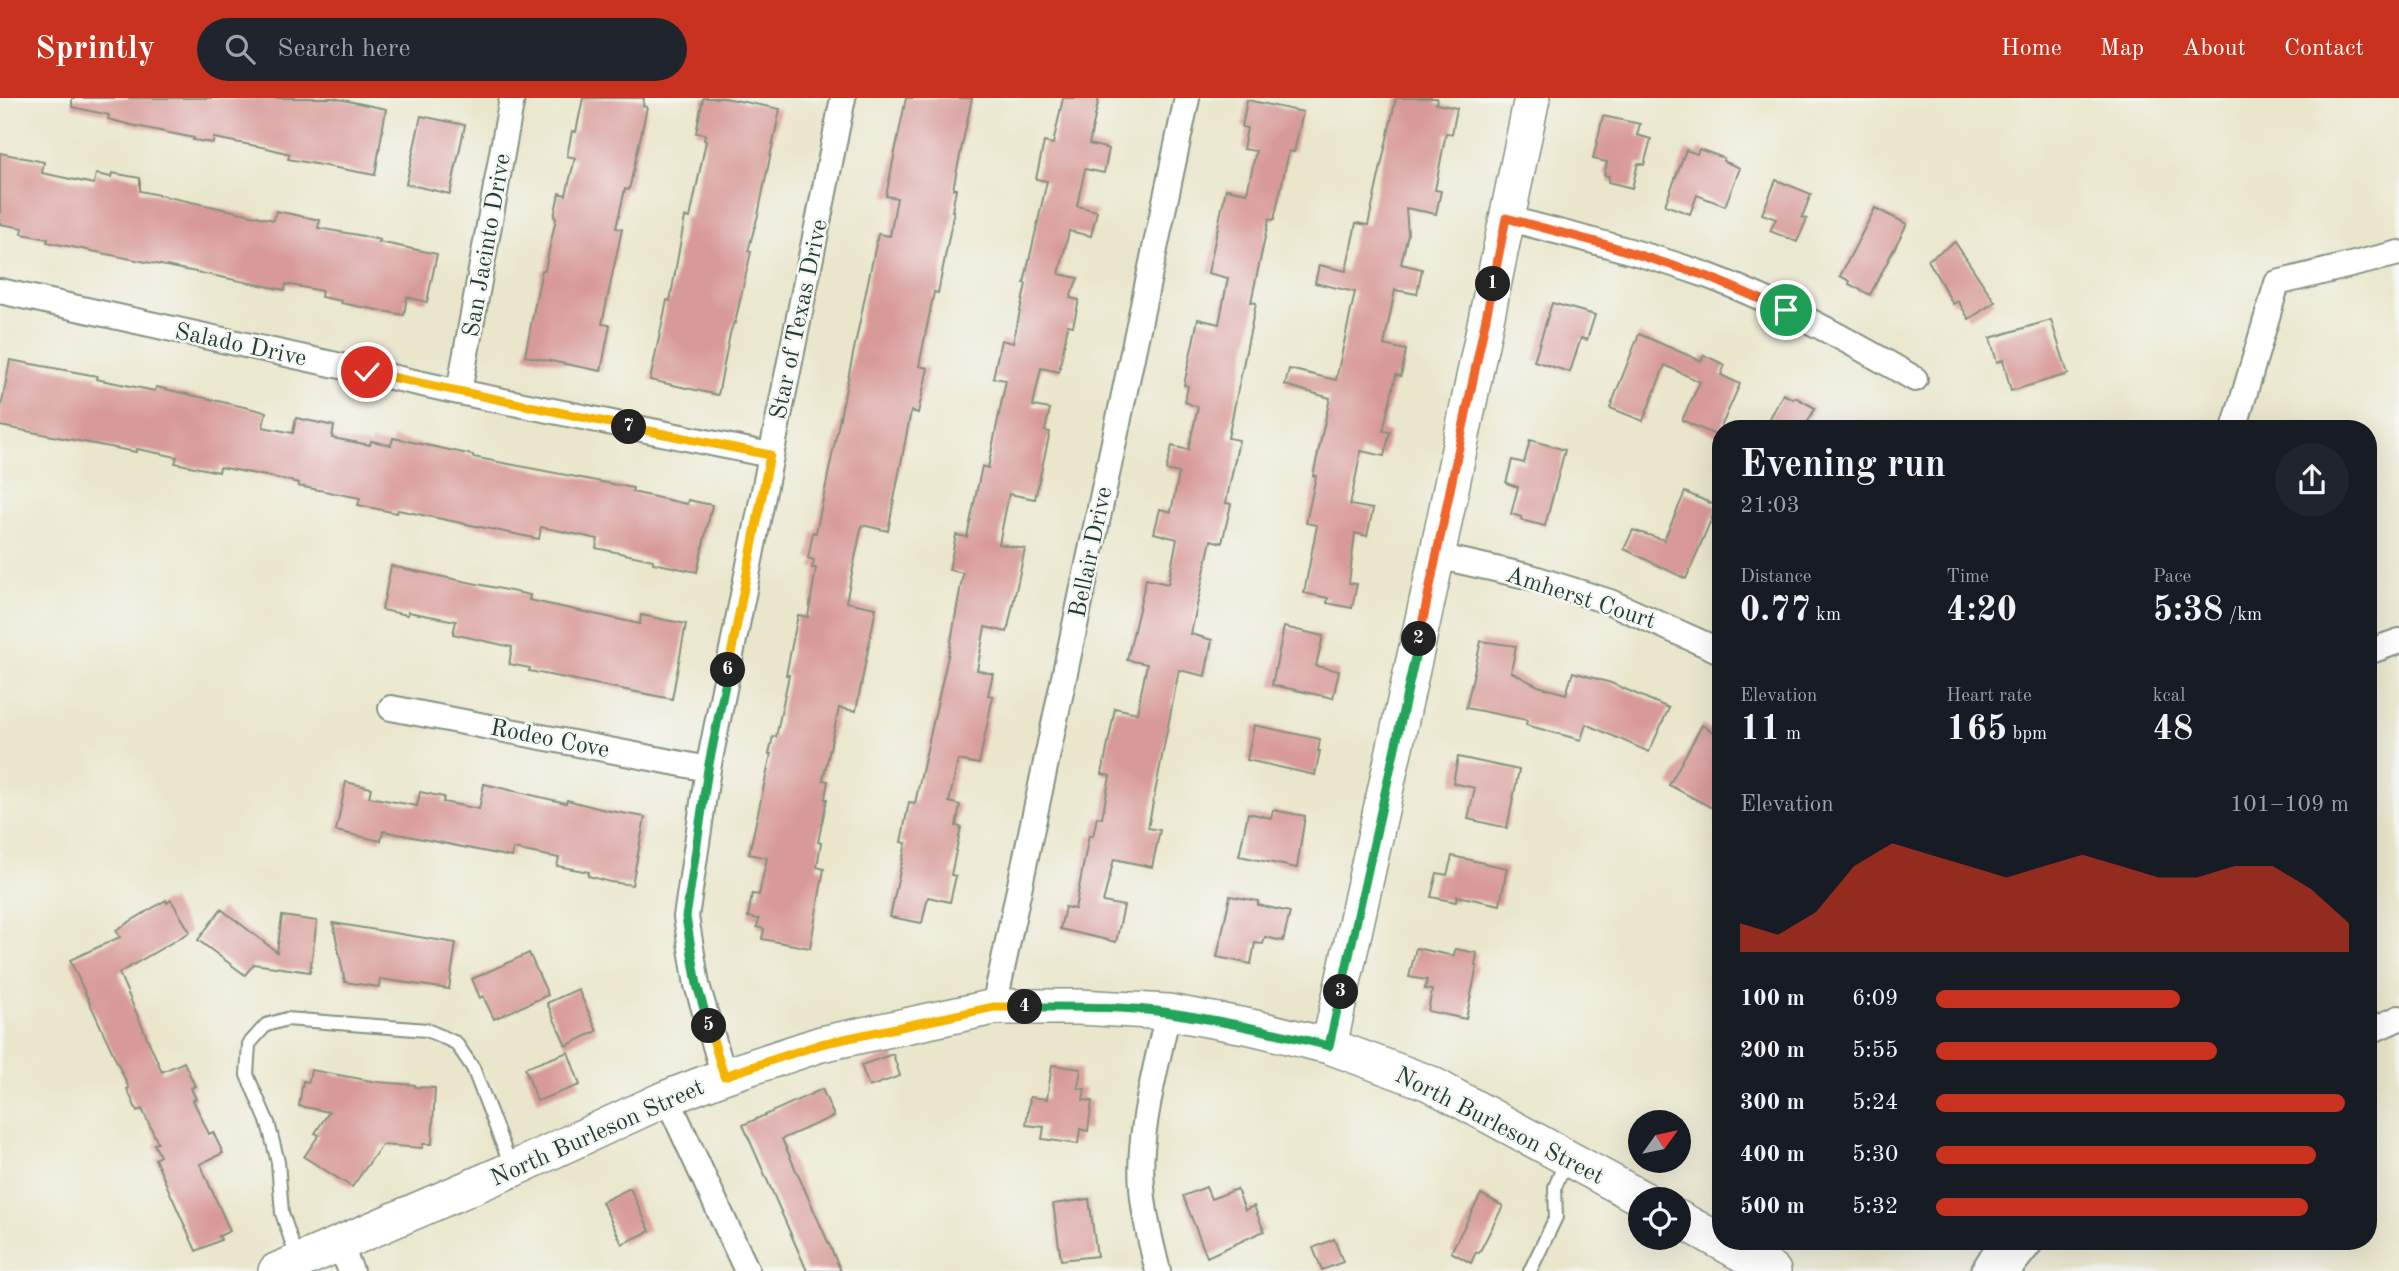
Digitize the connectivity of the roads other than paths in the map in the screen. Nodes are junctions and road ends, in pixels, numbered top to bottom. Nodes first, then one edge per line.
1 (512, 98) edge
2 (843, 98) edge
3 (1186, 98) edge
4 (1532, 98) edge
5 (1506, 218) junction
6 (2399, 253) edge
7 (0, 291) edge
8 (1915, 379) dead end
9 (459, 392) junction
10 (2237, 420) edge
11 (770, 455) junction
12 (1437, 556) junction
13 (2399, 641) edge
14 (1712, 647) edge
15 (2377, 649) edge
16 (391, 708) dead end
17 (708, 769) junction
18 (994, 1007) junction
19 (1168, 1013) junction
20 (2399, 1018) edge
21 (2377, 1028) edge
22 (1329, 1046) junction
23 (724, 1076) junction
24 (667, 1098) junction
25 (1567, 1157) junction
26 (513, 1170) junction
27 (1628, 1191) edge
28 (1691, 1227) edge
29 (1712, 1241) edge
30 (1727, 1250) edge
31 (1996, 1250) edge
32 (2025, 1250) edge
33 (345, 1257) edge
34 (287, 1266) edge
35 (1752, 1266) edge
36 (747, 1271) edge
37 (1158, 1271) edge
38 (1530, 1271) edge
39 (1983, 1271) edge
40 (2008, 1271) edge

1 - 9 street, San Jacinto Drive
2 - 11 street, Star of Texas Drive
3 - 18 street, Bellair Drive
4 - 5 street
5 - 8 street
5 - 12 street
6 - 10 street
7 - 9 street, Salado Drive
9 - 11 street, Salado Drive
11 - 17 street, Star of Texas Drive
12 - 14 street, Amherst Court
12 - 22 street
13 - 15 street
16 - 17 street, Rodeo Cove
17 - 23 street, Star of Texas Drive
18 - 19 street, North Burleson Street
18 - 23 street, North Burleson Street
19 - 22 street, North Burleson Street
19 - 37 street
20 - 21 street
22 - 25 street, North Burleson Street
23 - 24 street, North Burleson Street
24 - 26 street, North Burleson Street
24 - 36 street
25 - 27 street, North Burleson Street
25 - 38 lane
26 - 33 street, North Burleson Street
26 - 34 lane
28 - 29 street
30 - 35 street
31 - 39 street
32 - 40 street
33 - 34 street, North Burleson Street

